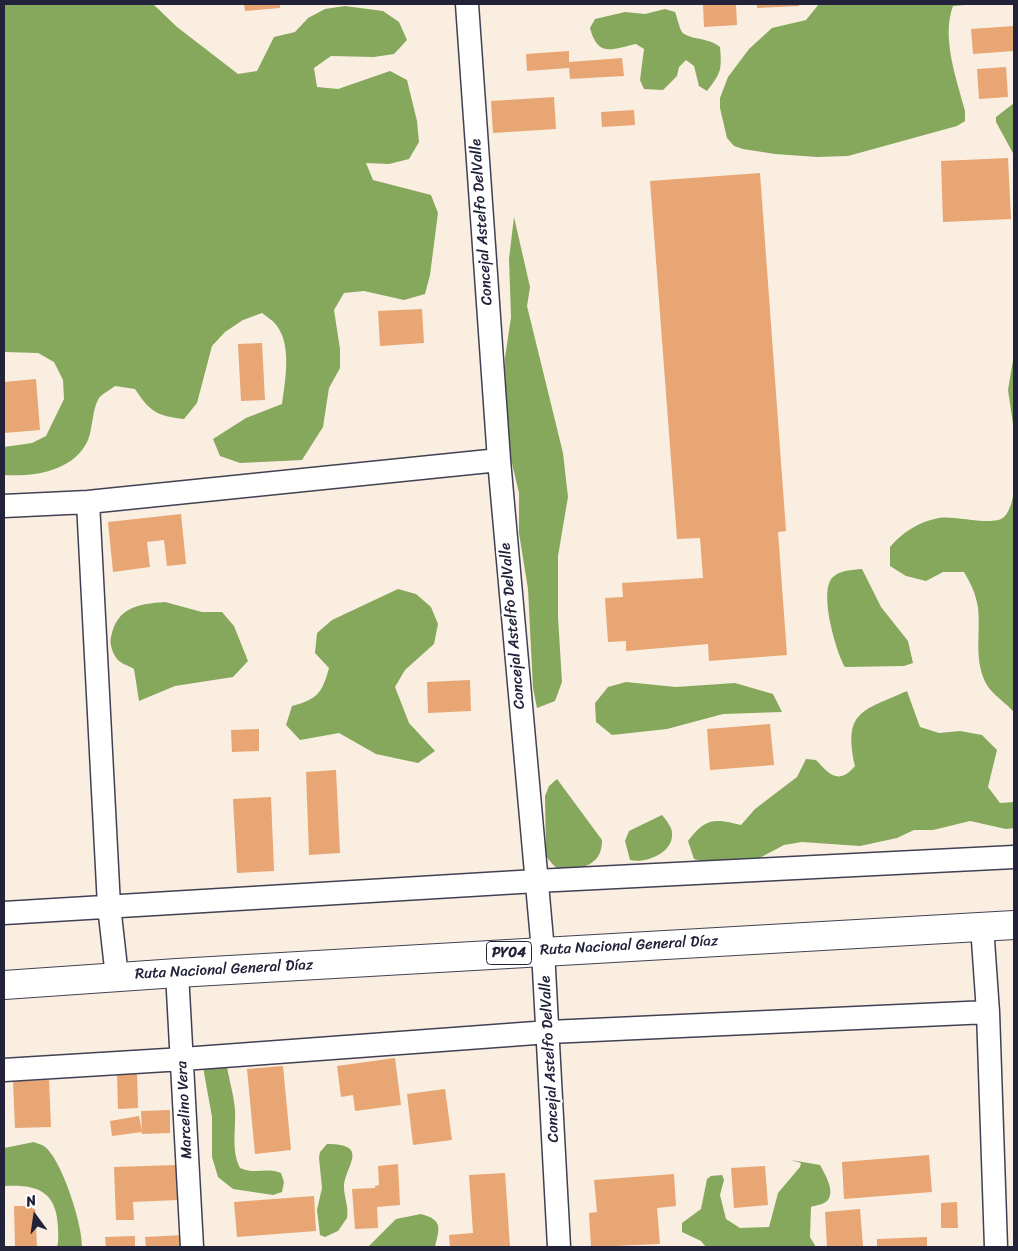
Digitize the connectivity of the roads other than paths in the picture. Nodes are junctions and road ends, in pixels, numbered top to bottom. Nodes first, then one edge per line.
1 (467, 4) edge
2 (499, 460) junction
3 (88, 502) junction
4 (4, 506) edge
5 (1014, 857) edge
6 (536, 881) junction
7 (109, 906) junction
8 (4, 913) edge
9 (1014, 925) edge
10 (982, 926) junction
11 (543, 951) junction
12 (177, 973) junction
13 (117, 977) junction
14 (4, 985) edge
15 (988, 1012) junction
16 (549, 1032) junction
17 (183, 1059) junction
18 (4, 1070) edge
19 (192, 1247) edge
20 (559, 1247) edge
21 (996, 1247) edge

1 - 2 street, Concejal Astelfo DelValle
2 - 3 street
2 - 6 street, Concejal Astelfo DelValle
3 - 4 street
3 - 7 street
5 - 6 street
6 - 7 street
6 - 11 street, Concejal Astelfo DelValle
7 - 8 street
7 - 13 street
9 - 10 highway, Ruta Nacional General Díaz / PY04
10 - 11 highway, Ruta Nacional General Díaz / PY04
10 - 15 street
11 - 12 highway, Ruta Nacional General Díaz / PY04
11 - 16 street, Concejal Astelfo DelValle
12 - 13 highway, Ruta Nacional General Díaz / PY04
12 - 17 street, Marcelino Vera
13 - 14 highway, Ruta Nacional General Díaz / PY04
15 - 16 street
15 - 21 street
16 - 17 street
16 - 20 street, Concejal Astelfo DelValle
17 - 18 street
17 - 19 street, Marcelino Vera

